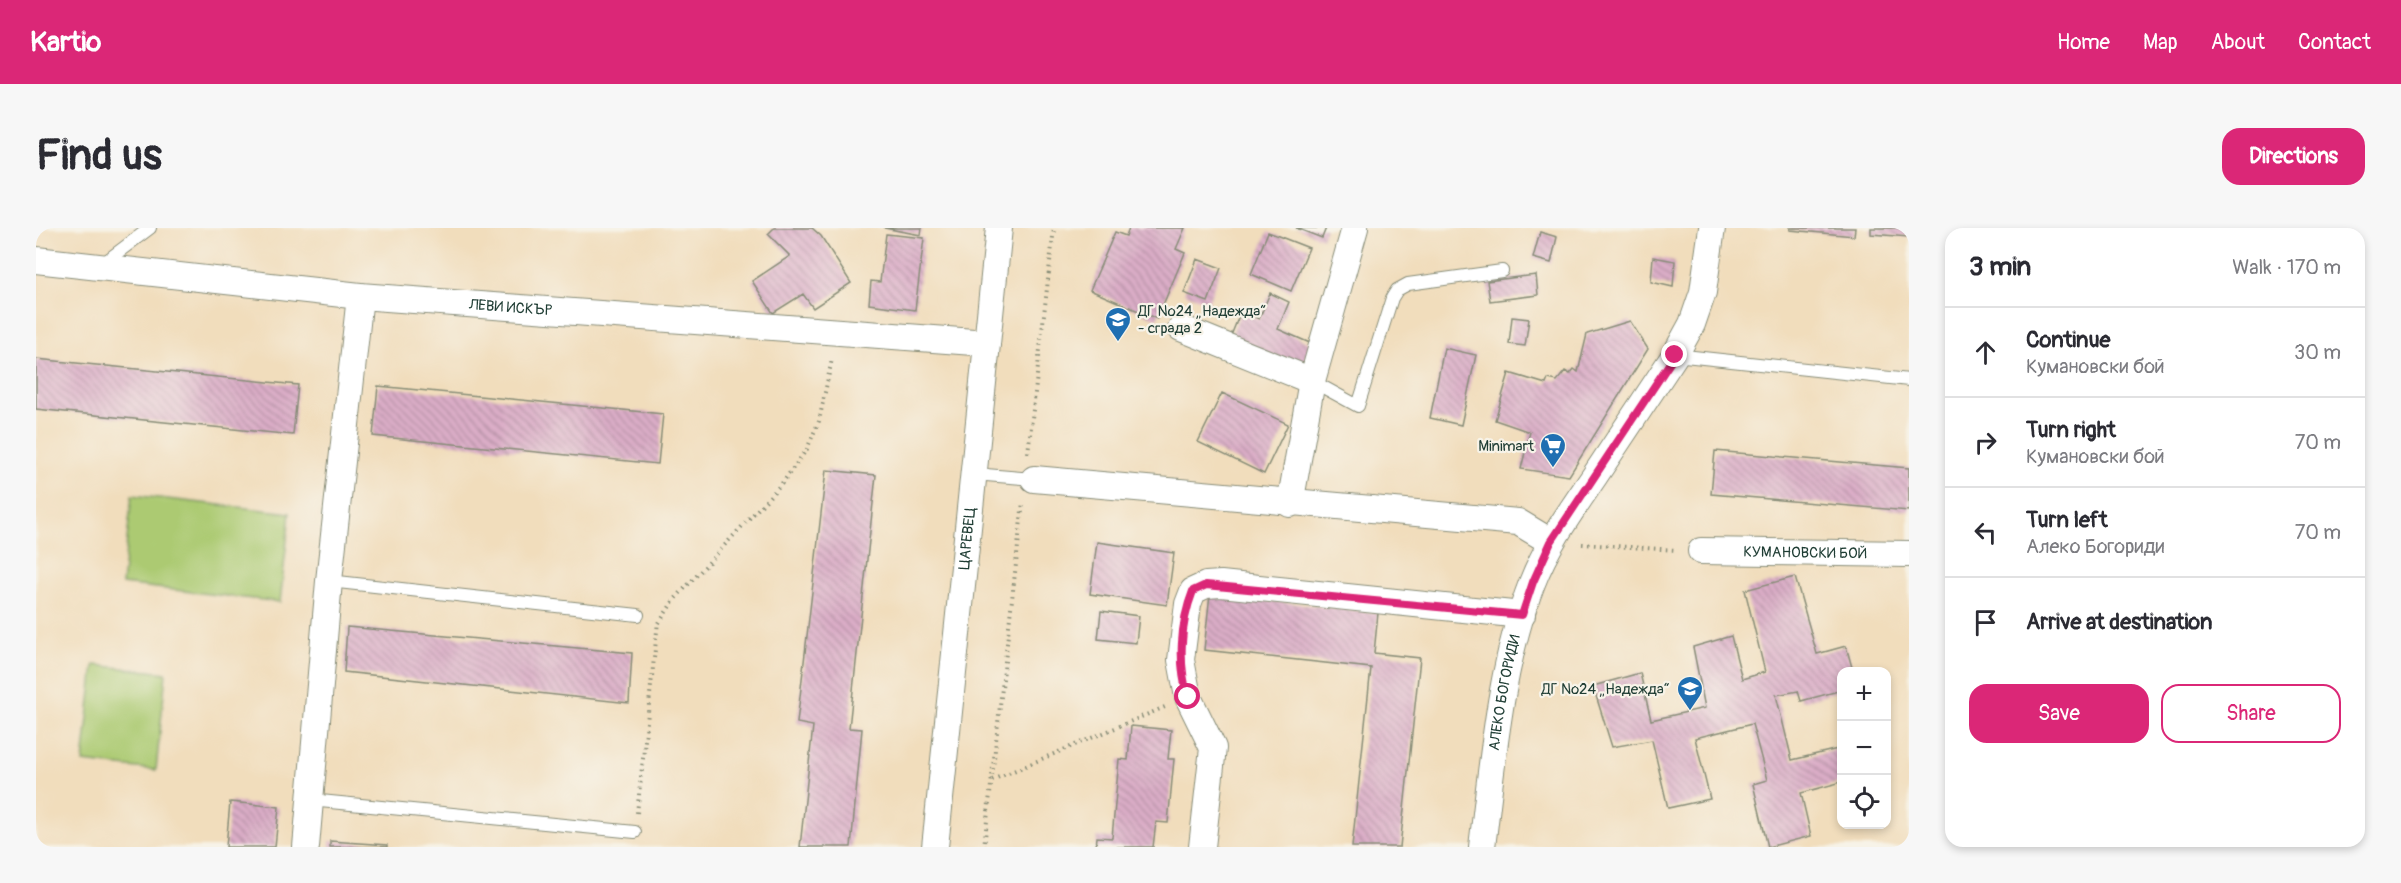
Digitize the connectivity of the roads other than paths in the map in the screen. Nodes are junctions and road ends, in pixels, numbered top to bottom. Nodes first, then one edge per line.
1 (150, 228) edge
2 (999, 228) edge
3 (1355, 228) edge
4 (1713, 228) edge
5 (36, 260) edge
6 (99, 267) junction
7 (1502, 271) dead end
8 (360, 296) junction
9 (1181, 328) dead end
10 (987, 342) junction
11 (1675, 355) junction
12 (1909, 380) edge
13 (1312, 381) junction
14 (974, 474) junction
15 (1030, 479) joint
16 (1290, 504) junction
17 (1551, 542) junction
18 (1701, 551) road end
19 (1909, 554) edge
20 (329, 581) junction
21 (638, 615) road end
22 (1522, 615) junction
23 (310, 800) junction
24 (635, 832) road end
25 (306, 847) edge
26 (935, 847) edge
27 (1202, 847) edge
28 (1482, 847) edge

1 - 6 lane
2 - 10 street, ЦАРЕВЕЦ
3 - 13 street
4 - 11 street, АЛЕКО БОГОРИДИ
5 - 6 street, ЛЕВИ ИСКЪР
6 - 8 street, ЛЕВИ ИСКЪР
7 - 13 lane
8 - 10 street, ЛЕВИ ИСКЪР
8 - 20 street
9 - 13 street
10 - 14 street, ЦАРЕВЕЦ
11 - 12 lane
11 - 17 street, АЛЕКО БОГОРИДИ
13 - 16 street
14 - 15 lane
14 - 26 street, ЦАРЕВЕЦ
15 - 16 street
16 - 17 street
17 - 22 street, АЛЕКО БОГОРИДИ
18 - 19 street, КУМАНОВСКИ БОЙ
20 - 21 lane
20 - 23 street
22 - 27 street
22 - 28 street, АЛЕКО БОГОРИДИ
23 - 24 lane
23 - 25 street

